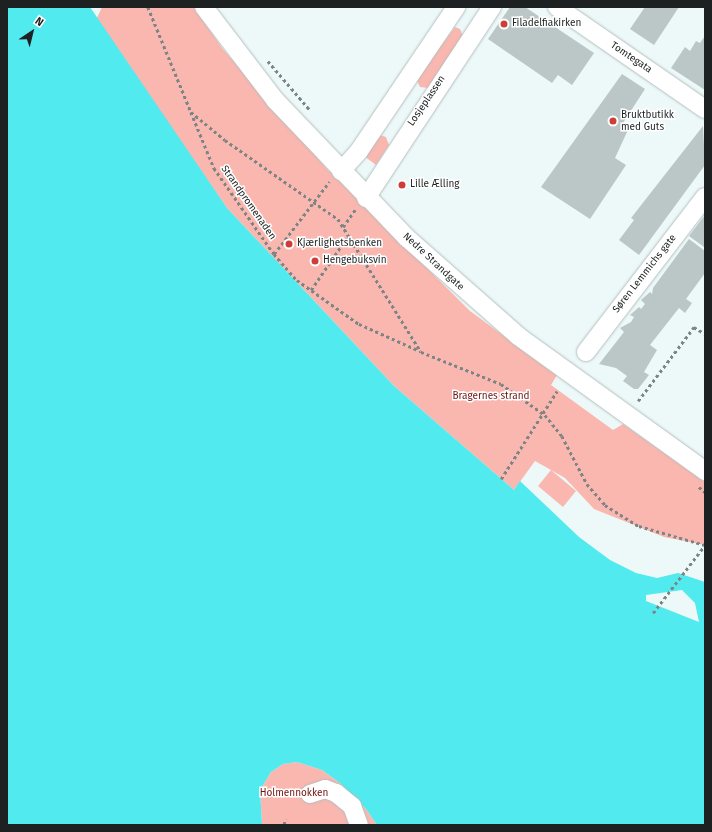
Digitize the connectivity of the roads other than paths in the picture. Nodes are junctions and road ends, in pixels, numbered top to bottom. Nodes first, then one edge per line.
1 (204, 7) edge
2 (456, 7) edge
3 (459, 7) edge
4 (557, 7) edge
5 (487, 14) edge
6 (389, 107) junction
7 (705, 109) edge
8 (412, 123) junction
9 (335, 177) junction
10 (705, 197) edge
11 (361, 204) junction
12 (586, 352) dead end
13 (705, 472) edge
14 (310, 794) dead end
15 (360, 825) edge

1 - 9 street, Nedre Strandgate
2 - 6 street
3 - 5 street
4 - 7 street, Tomtegata
5 - 8 street, Losjeplassen
6 - 8 street
6 - 9 street
8 - 11 street, Losjeplassen
9 - 11 street, Nedre Strandgate
10 - 12 street, Søren Lemmichs gate
11 - 13 street, Nedre Strandgate
14 - 15 street

